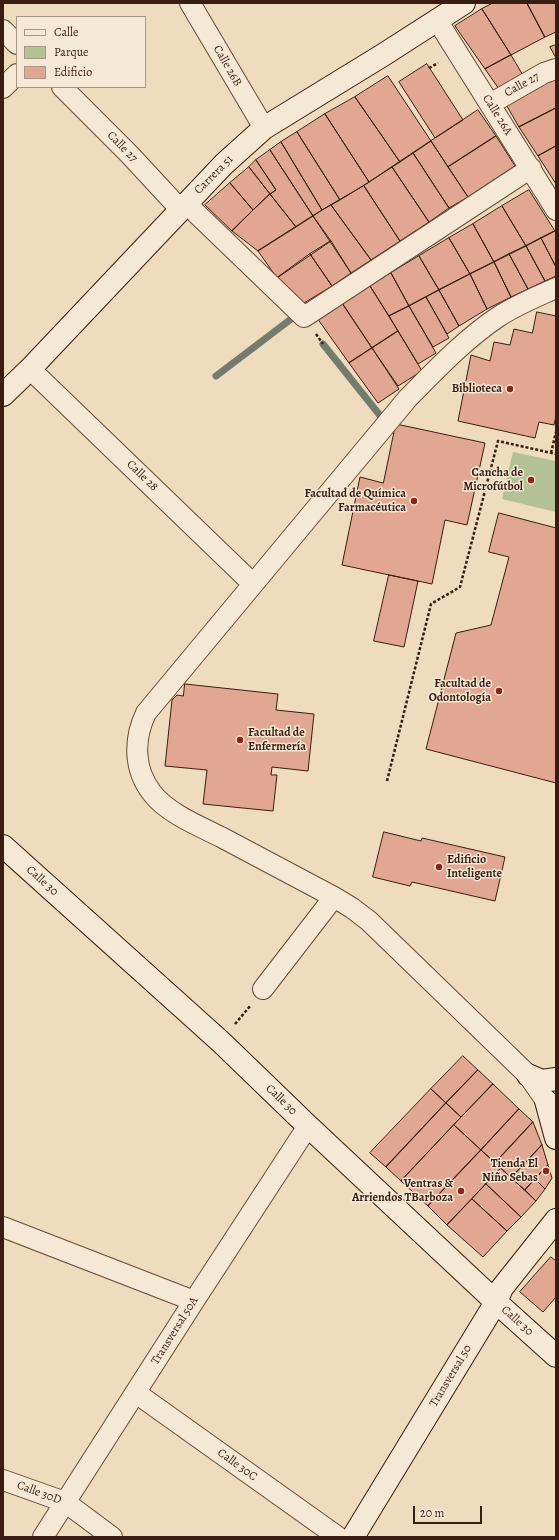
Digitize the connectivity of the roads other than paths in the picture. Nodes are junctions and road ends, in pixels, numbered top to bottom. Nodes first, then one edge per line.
1 (190, 3) edge
2 (464, 3) edge
3 (441, 12) edge
4 (3, 30) edge
5 (16, 43) edge
6 (556, 69) edge
7 (16, 75) edge
8 (3, 88) edge
9 (63, 88) edge
10 (490, 104) junction
11 (264, 128) junction
12 (531, 168) junction
13 (183, 206) junction
14 (556, 210) edge
15 (556, 288) edge
16 (30, 368) junction
17 (5, 388) edge
18 (253, 584) junction
19 (3, 846) edge
20 (334, 897) junction
21 (263, 989) road end
22 (528, 1075) junction
23 (556, 1080) edge
24 (551, 1104) edge
25 (308, 1126) junction
26 (556, 1138) edge
27 (556, 1220) edge
28 (3, 1227) edge
29 (194, 1301) junction
30 (496, 1302) junction
31 (556, 1356) edge
32 (136, 1393) junction
33 (3, 1480) edge
34 (65, 1502) junction
35 (43, 1537) edge
36 (112, 1537) edge
37 (338, 1537) edge
38 (353, 1537) edge

1 - 11 street, Calle 26B
2 - 3 street, Carrera 51
3 - 10 street, Calle 26A
3 - 11 street, Carrera 51
4 - 5 street
6 - 10 street, Calle 27
7 - 8 street
9 - 13 street, Calle 27
10 - 12 street, Calle 26A
11 - 13 street, Carrera 51
12 - 13 street, Calle 27
12 - 14 street, Calle 26A
13 - 16 street, Carrera 51
15 - 18 street
16 - 17 street, Carrera 51
16 - 18 street, Calle 28
18 - 20 street
19 - 25 street, Calle 30
20 - 21 street
20 - 22 street
22 - 23 street
22 - 24 street
24 - 26 street
25 - 29 street, Transversal 50A
25 - 30 street, Calle 30
27 - 30 street, Transversal 50
28 - 29 street
29 - 32 street, Transversal 50A
30 - 31 street, Calle 30
30 - 38 street, Transversal 50
32 - 34 street, Transversal 50A
32 - 37 street, Calle 30C
33 - 34 street, Calle 30D
34 - 35 street, Transversal 50A
34 - 36 street, Calle 30D

